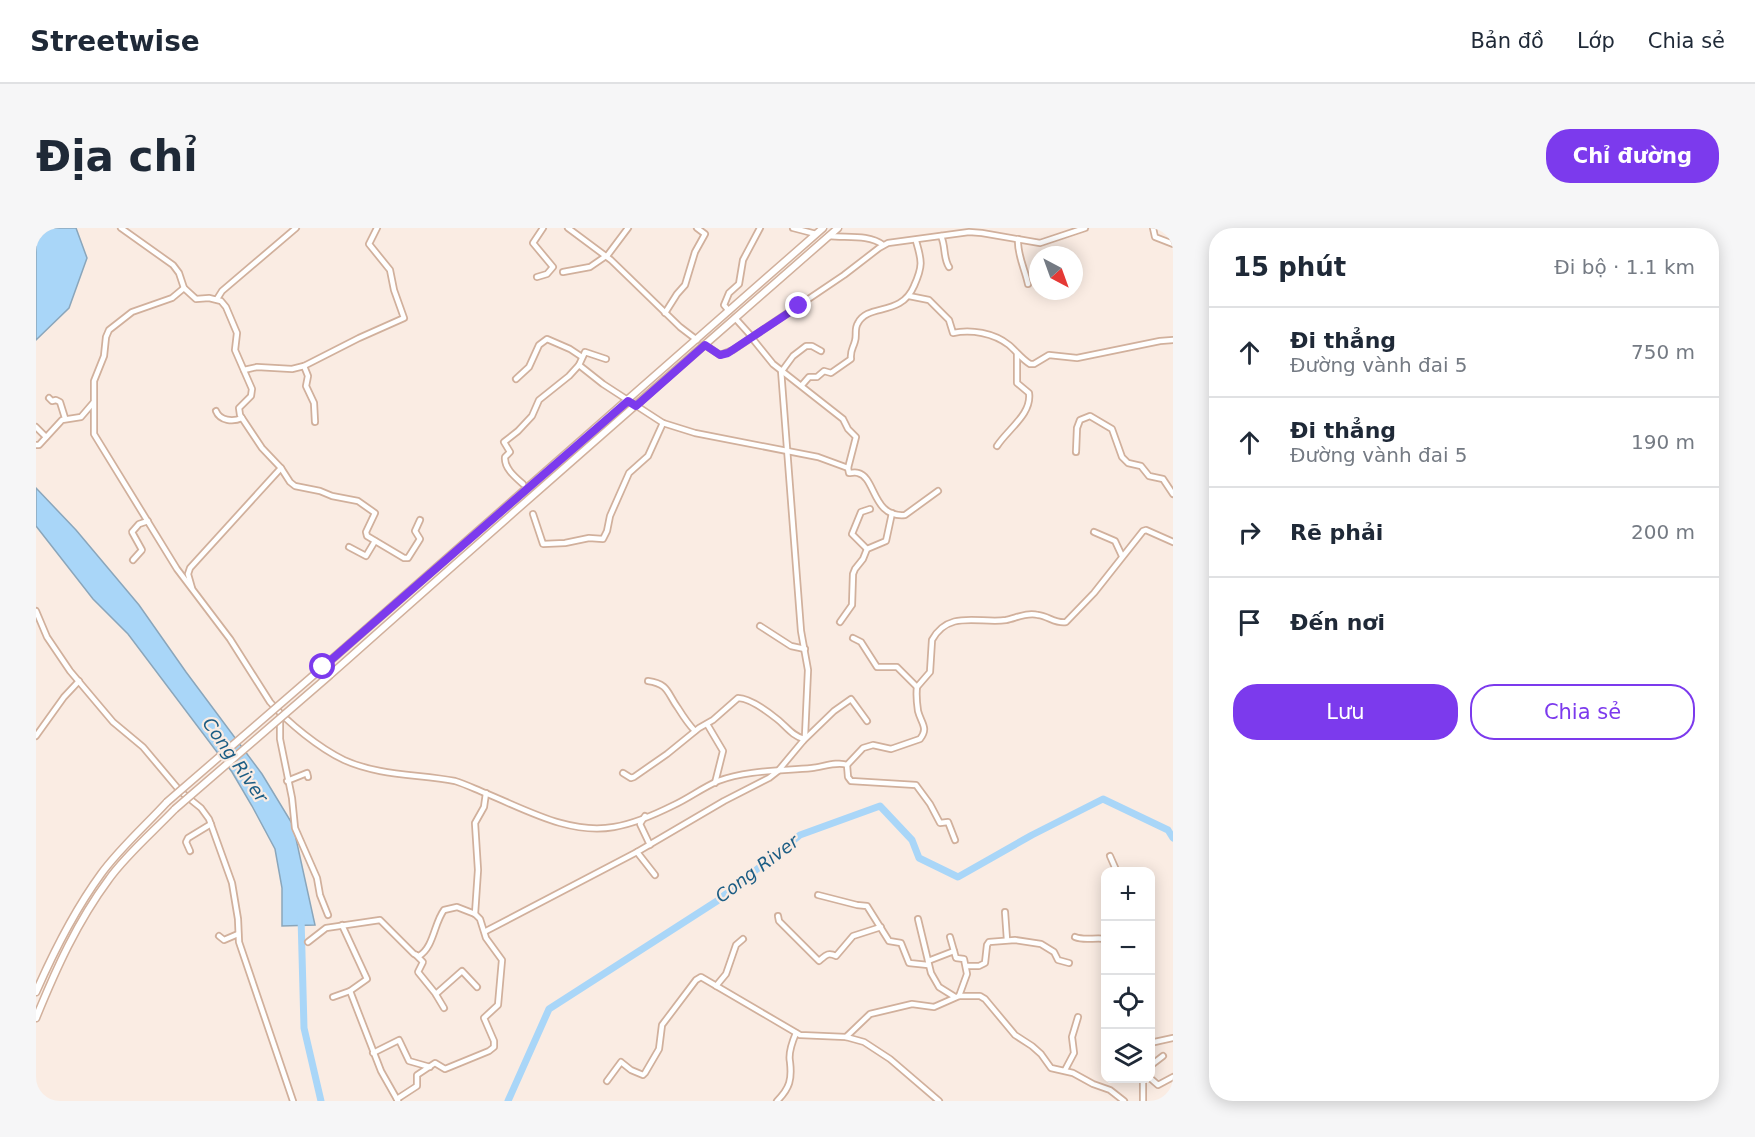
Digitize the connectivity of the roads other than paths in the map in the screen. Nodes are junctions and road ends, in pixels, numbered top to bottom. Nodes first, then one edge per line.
1 (121, 228) edge
2 (296, 228) edge
3 (377, 228) edge
4 (543, 228) edge
5 (568, 228) edge
6 (628, 228) edge
7 (698, 228) edge
8 (760, 228) edge
9 (793, 228) edge
10 (824, 228) edge
11 (838, 228) edge
12 (1085, 228) edge
13 (1153, 228) edge
14 (982, 230) edge
15 (817, 234) junction
16 (829, 236) junction
17 (941, 236) junction
18 (1018, 239) junction
19 (916, 241) junction
20 (1173, 244) edge
21 (883, 245) junction
22 (606, 256) junction
23 (949, 267) dead end
24 (563, 272) dead end
25 (537, 277) dead end
26 (1028, 284) dead end
27 (184, 288) junction
28 (909, 296) junction
29 (217, 299) junction
30 (729, 311) junction
31 (665, 313) junction
32 (735, 318) junction
33 (752, 338) junction
34 (697, 340) junction
35 (1173, 340) edge
36 (705, 345) junction
37 (821, 351) dead end
38 (1017, 354) junction
39 (582, 357) junction
40 (606, 359) dead end
41 (579, 365) junction
42 (304, 366) junction
43 (244, 370) junction
44 (782, 371) junction
45 (516, 379) dead end
46 (801, 385) junction
47 (49, 399) dead end
48 (628, 401) junction
49 (93, 403) junction
50 (636, 406) junction
51 (216, 411) dead end
52 (66, 418) junction
53 (242, 418) junction
54 (315, 422) dead end
55 (663, 423) junction
56 (36, 427) edge
57 (46, 437) junction
58 (36, 445) edge
59 (997, 446) dead end
60 (787, 450) junction
61 (1076, 452) dead end
62 (281, 468) junction
63 (848, 468) junction
64 (523, 484) dead end
65 (938, 491) dead end
66 (1173, 494) edge
67 (519, 496) junction
68 (524, 502) junction
69 (870, 509) dead end
70 (892, 513) junction
71 (533, 514) dead end
72 (420, 520) dead end
73 (148, 521) junction
74 (1094, 532) dead end
75 (375, 541) junction
76 (1173, 542) edge
77 (349, 548) dead end
78 (867, 549) junction
79 (1122, 556) junction
80 (133, 560) dead end
81 (193, 591) junction
82 (36, 611) edge
83 (840, 622) dead end
84 (760, 626) dead end
85 (853, 638) dead end
86 (805, 649) junction
87 (78, 681) junction
88 (648, 681) dead end
89 (917, 687) junction
90 (277, 710) junction
91 (867, 721) dead end
92 (707, 723) junction
93 (695, 731) junction
94 (36, 736) edge
95 (804, 740) junction
96 (847, 765) junction
97 (778, 771) junction
98 (623, 773) dead end
99 (309, 777) dead end
100 (287, 781) junction
101 (715, 783) junction
102 (486, 793) junction
103 (645, 816) junction
104 (211, 824) junction
105 (955, 840) dead end
106 (650, 845) junction
107 (189, 850) dead end
108 (637, 852) junction
109 (1110, 856) dead end
110 (1116, 867) edge
111 (655, 874) dead end
112 (818, 895) dead end
113 (1005, 912) dead end
114 (328, 915) dead end
115 (475, 915) junction
116 (778, 916) dead end
117 (918, 919) dead end
118 (342, 925) junction
119 (881, 927) junction
120 (486, 931) junction
121 (238, 934) junction
122 (219, 936) dead end
123 (1075, 937) dead end
124 (950, 938) dead end
125 (1101, 938) edge
126 (743, 939) dead end
127 (1007, 940) junction
128 (308, 942) dead end
129 (954, 951) junction
130 (416, 955) junction
131 (928, 963) junction
132 (1069, 963) dead end
133 (966, 966) junction
134 (716, 986) junction
135 (477, 987) dead end
136 (350, 991) junction
137 (36, 992) edge
138 (436, 994) junction
139 (957, 996) junction
140 (333, 997) dead end
141 (444, 1008) dead end
142 (1078, 1017) dead end
143 (36, 1018) edge
144 (796, 1033) junction
145 (846, 1037) junction
146 (1173, 1038) edge
147 (1155, 1042) edge
148 (373, 1053) junction
149 (1163, 1056) dead end
150 (1155, 1062) edge
151 (430, 1067) junction
152 (1065, 1070) junction
153 (1173, 1077) edge
154 (607, 1081) dead end
155 (1155, 1082) edge
156 (1143, 1083) edge
157 (398, 1100) edge
158 (293, 1101) edge
159 (777, 1101) edge
160 (939, 1101) edge
161 (1124, 1101) edge
162 (1143, 1101) edge

1 - 27 street
2 - 29 street
3 - 42 street
4 - 25 street
5 - 22 street
6 - 22 street
7 - 31 street
8 - 30 street
9 - 15 street
10 - 15 main road
11 - 16 main road
12 - 18 street
13 - 20 street
14 - 17 street
14 - 18 street
15 - 30 main road
16 - 21 street
16 - 32 main road
17 - 19 street
17 - 23 street
18 - 26 street
19 - 21 street
19 - 28 street
21 - 33 street
22 - 24 street
22 - 31 street
27 - 29 street
27 - 49 street
28 - 38 street
28 - 46 street
29 - 43 street
30 - 34 main road
31 - 34 street
32 - 33 street
32 - 36 main road
33 - 36 street
33 - 44 street
34 - 48 main road
35 - 38 street
36 - 50 main road
37 - 44 street
38 - 59 street
39 - 40 street
39 - 41 street
39 - 45 street
41 - 48 street
41 - 64 street
42 - 43 street
42 - 54 street
43 - 53 street
44 - 46 street
44 - 60 street
46 - 63 street
47 - 52 street
48 - 50 street
48 - 67 main road
49 - 52 street
49 - 73 street
50 - 55 street
50 - 68 main road
51 - 53 street
52 - 57 street
53 - 62 street
55 - 60 street
55 - 71 street
56 - 57 street
57 - 58 street
60 - 63 street
60 - 86 street
61 - 66 street
62 - 75 street
62 - 81 street
63 - 70 street
65 - 70 street
67 - 68 main road
67 - 137 main road, bridge
68 - 143 main road, bridge
69 - 78 street
70 - 78 street
72 - 75 street
73 - 80 street
73 - 81 street
74 - 79 street
75 - 77 street
76 - 79 street
78 - 83 street
79 - 89 street
81 - 90 street
82 - 87 street
84 - 86 street
85 - 89 street
86 - 95 street
87 - 94 street
87 - 104 street
88 - 93 street
89 - 96 street
90 - 100 street
90 - 102 street
91 - 95 street
92 - 93 street
92 - 95 street
92 - 101 street
93 - 98 street
95 - 97 street
96 - 97 street
96 - 105 street
97 - 101 street
97 - 106 street
99 - 100 street
100 - 114 street
101 - 103 street
102 - 103 street
102 - 115 street
103 - 106 street
104 - 107 street
104 - 121 street
106 - 108 street
108 - 111 street
108 - 120 street
109 - 110 street
112 - 119 street
113 - 127 street
115 - 120 street
115 - 130 street
116 - 119 street
117 - 131 street
118 - 128 street
118 - 130 street
118 - 136 street
119 - 131 street
120 - 151 street
121 - 122 street
121 - 158 street
123 - 125 street
124 - 129 street
126 - 134 street
127 - 132 street
127 - 133 street
129 - 131 street
129 - 133 street
130 - 138 street
131 - 139 street
133 - 139 street
134 - 144 street
134 - 154 street
135 - 138 street
136 - 140 street
136 - 148 street
138 - 141 street
139 - 145 street
139 - 152 street
142 - 152 street
144 - 145 street
144 - 159 street
145 - 160 street
146 - 147 street
148 - 151 street
148 - 157 street
149 - 150 street
151 - 157 street
152 - 161 street
153 - 155 street
156 - 162 street

